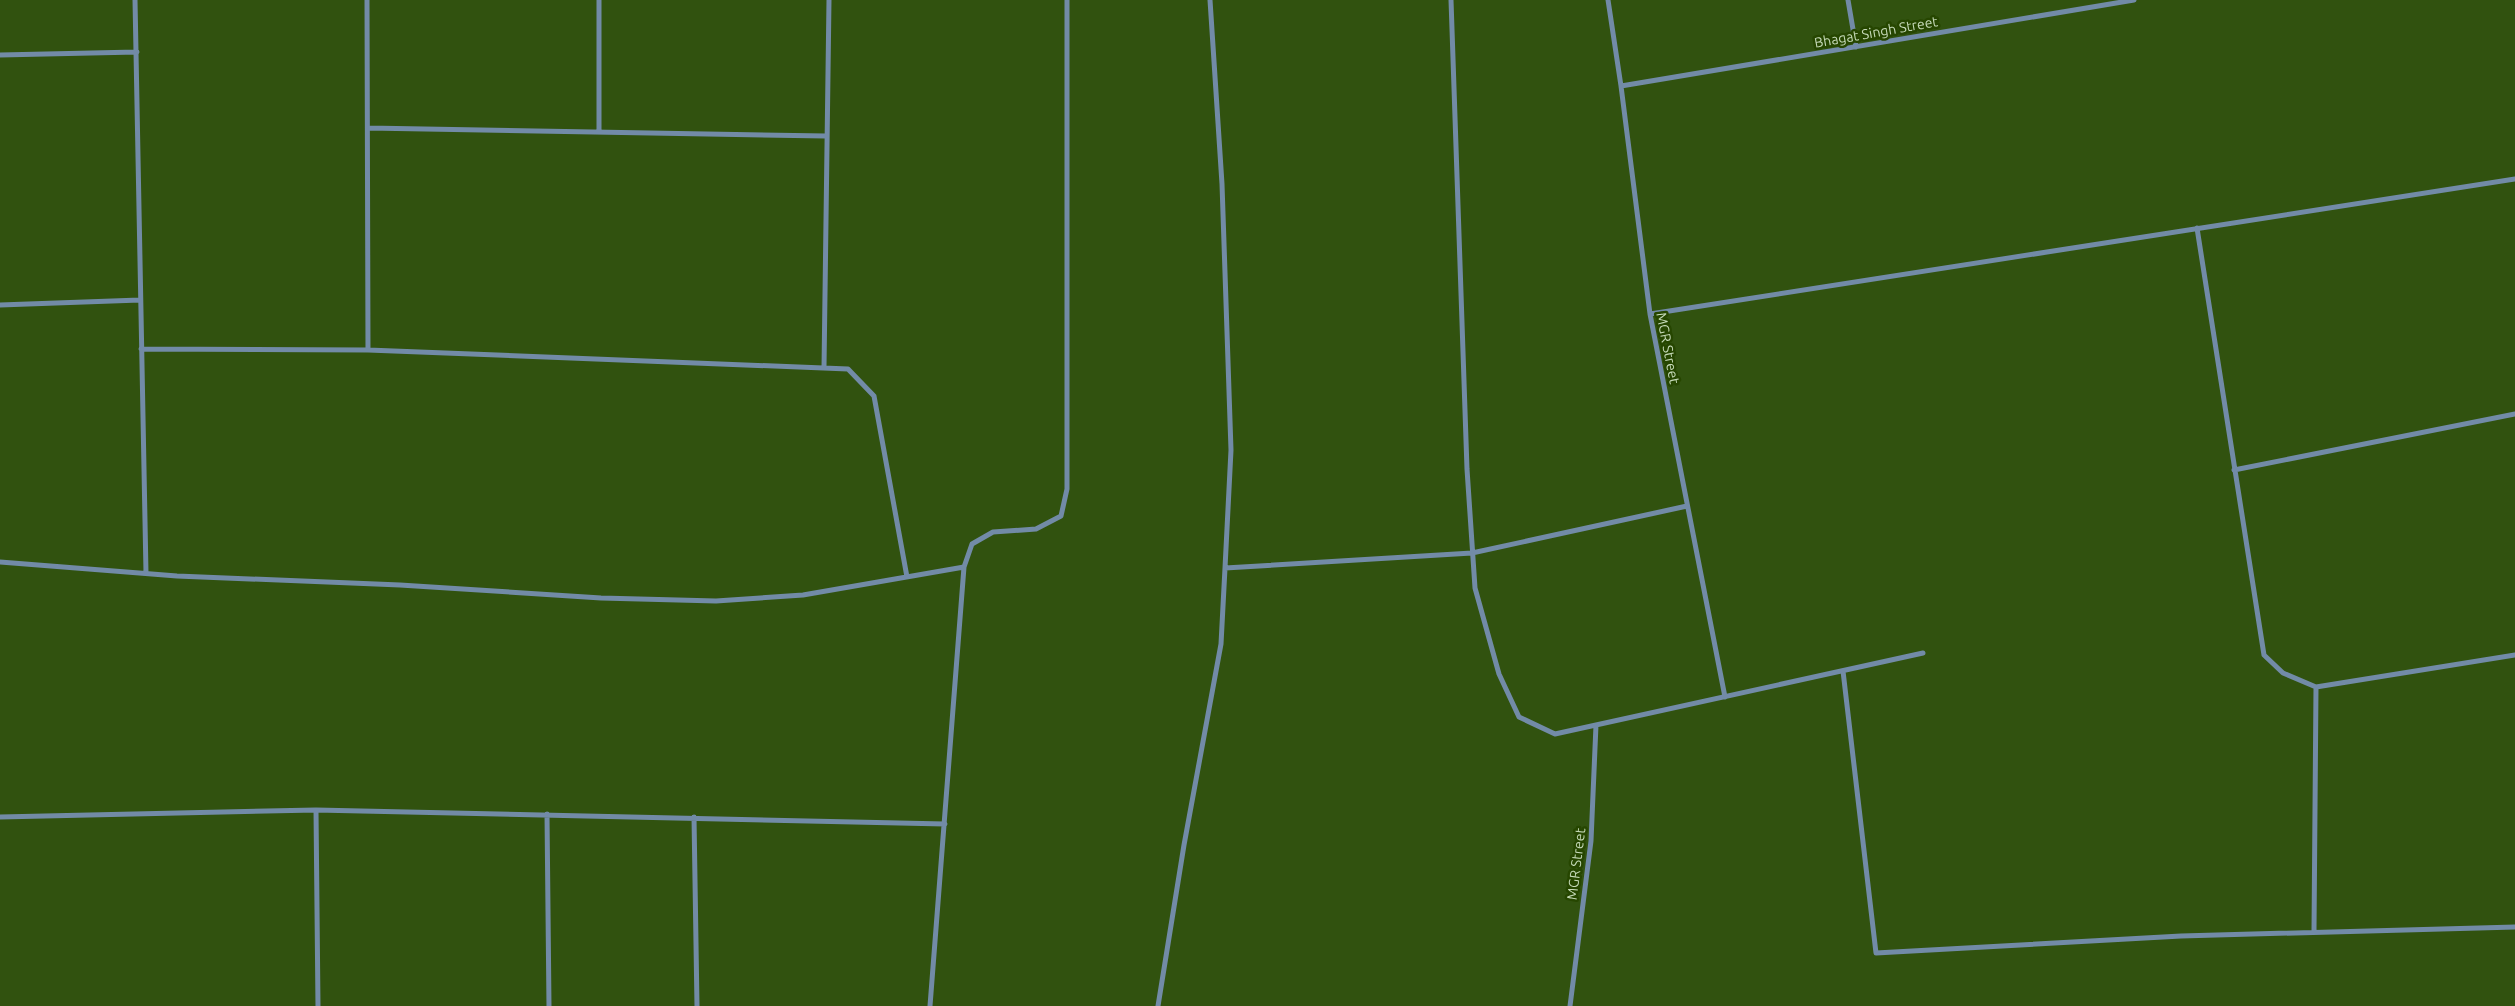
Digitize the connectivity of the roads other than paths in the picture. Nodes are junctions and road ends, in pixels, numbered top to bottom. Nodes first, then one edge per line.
1 (135, 0) edge
2 (367, 0) edge
3 (599, 0) edge
4 (829, 0) edge
5 (1066, 0) edge
6 (1210, 0) edge
7 (1451, 0) edge
8 (1608, 0) edge
9 (1848, 0) edge
10 (2134, 0) edge
11 (1856, 47) junction
12 (137, 52) junction
13 (0, 55) edge
14 (1621, 86) junction
15 (368, 128) junction
16 (599, 132) junction
17 (826, 136) junction
18 (2515, 179) edge
19 (2197, 228) junction
20 (140, 300) junction
21 (0, 305) edge
22 (1650, 314) junction
23 (141, 349) junction
24 (368, 350) junction
25 (824, 368) junction
26 (2515, 414) edge
27 (2234, 470) junction
28 (1687, 506) junction
29 (1472, 552) junction
30 (0, 562) edge
31 (964, 567) junction
32 (1225, 568) junction
33 (146, 573) junction
34 (907, 577) junction
35 (1923, 653) dead end
36 (2515, 655) edge
37 (1843, 671) junction
38 (2316, 687) junction
39 (1725, 697) junction
40 (1596, 725) junction
41 (316, 810) junction
42 (547, 814) junction
43 (0, 817) edge
44 (694, 817) junction
45 (945, 824) junction
46 (2515, 928) edge
47 (2314, 931) junction
48 (318, 1006) edge
49 (548, 1006) edge
50 (697, 1006) edge
51 (930, 1006) edge
52 (1158, 1006) edge
53 (1570, 1006) edge

1 - 12 street
2 - 15 street
3 - 16 street
4 - 17 street
5 - 31 street
6 - 32 street
7 - 29 street
8 - 14 street, MGR Street
9 - 11 street
10 - 11 street, Bhagat Singh Street
11 - 14 street, Bhagat Singh Street
12 - 13 street
12 - 20 street
14 - 22 street, MGR Street
15 - 16 street
15 - 24 street
16 - 17 street
17 - 25 street
18 - 19 street
19 - 22 street
19 - 27 street
20 - 21 street
20 - 23 street
22 - 28 street, MGR Street
23 - 24 street
23 - 33 street
24 - 25 street
25 - 34 street
26 - 27 street
27 - 38 street
28 - 29 street
28 - 39 street, MGR Street
29 - 32 street
29 - 40 street
30 - 33 street
31 - 34 street
31 - 45 street
32 - 52 street
33 - 34 street
35 - 37 street
36 - 38 street
37 - 39 street
37 - 47 street
38 - 47 street
39 - 40 street
40 - 53 street, MGR Street
41 - 42 street
41 - 43 street
41 - 48 street
42 - 44 street
42 - 49 street
44 - 45 street
44 - 50 street
45 - 51 street
46 - 47 street

